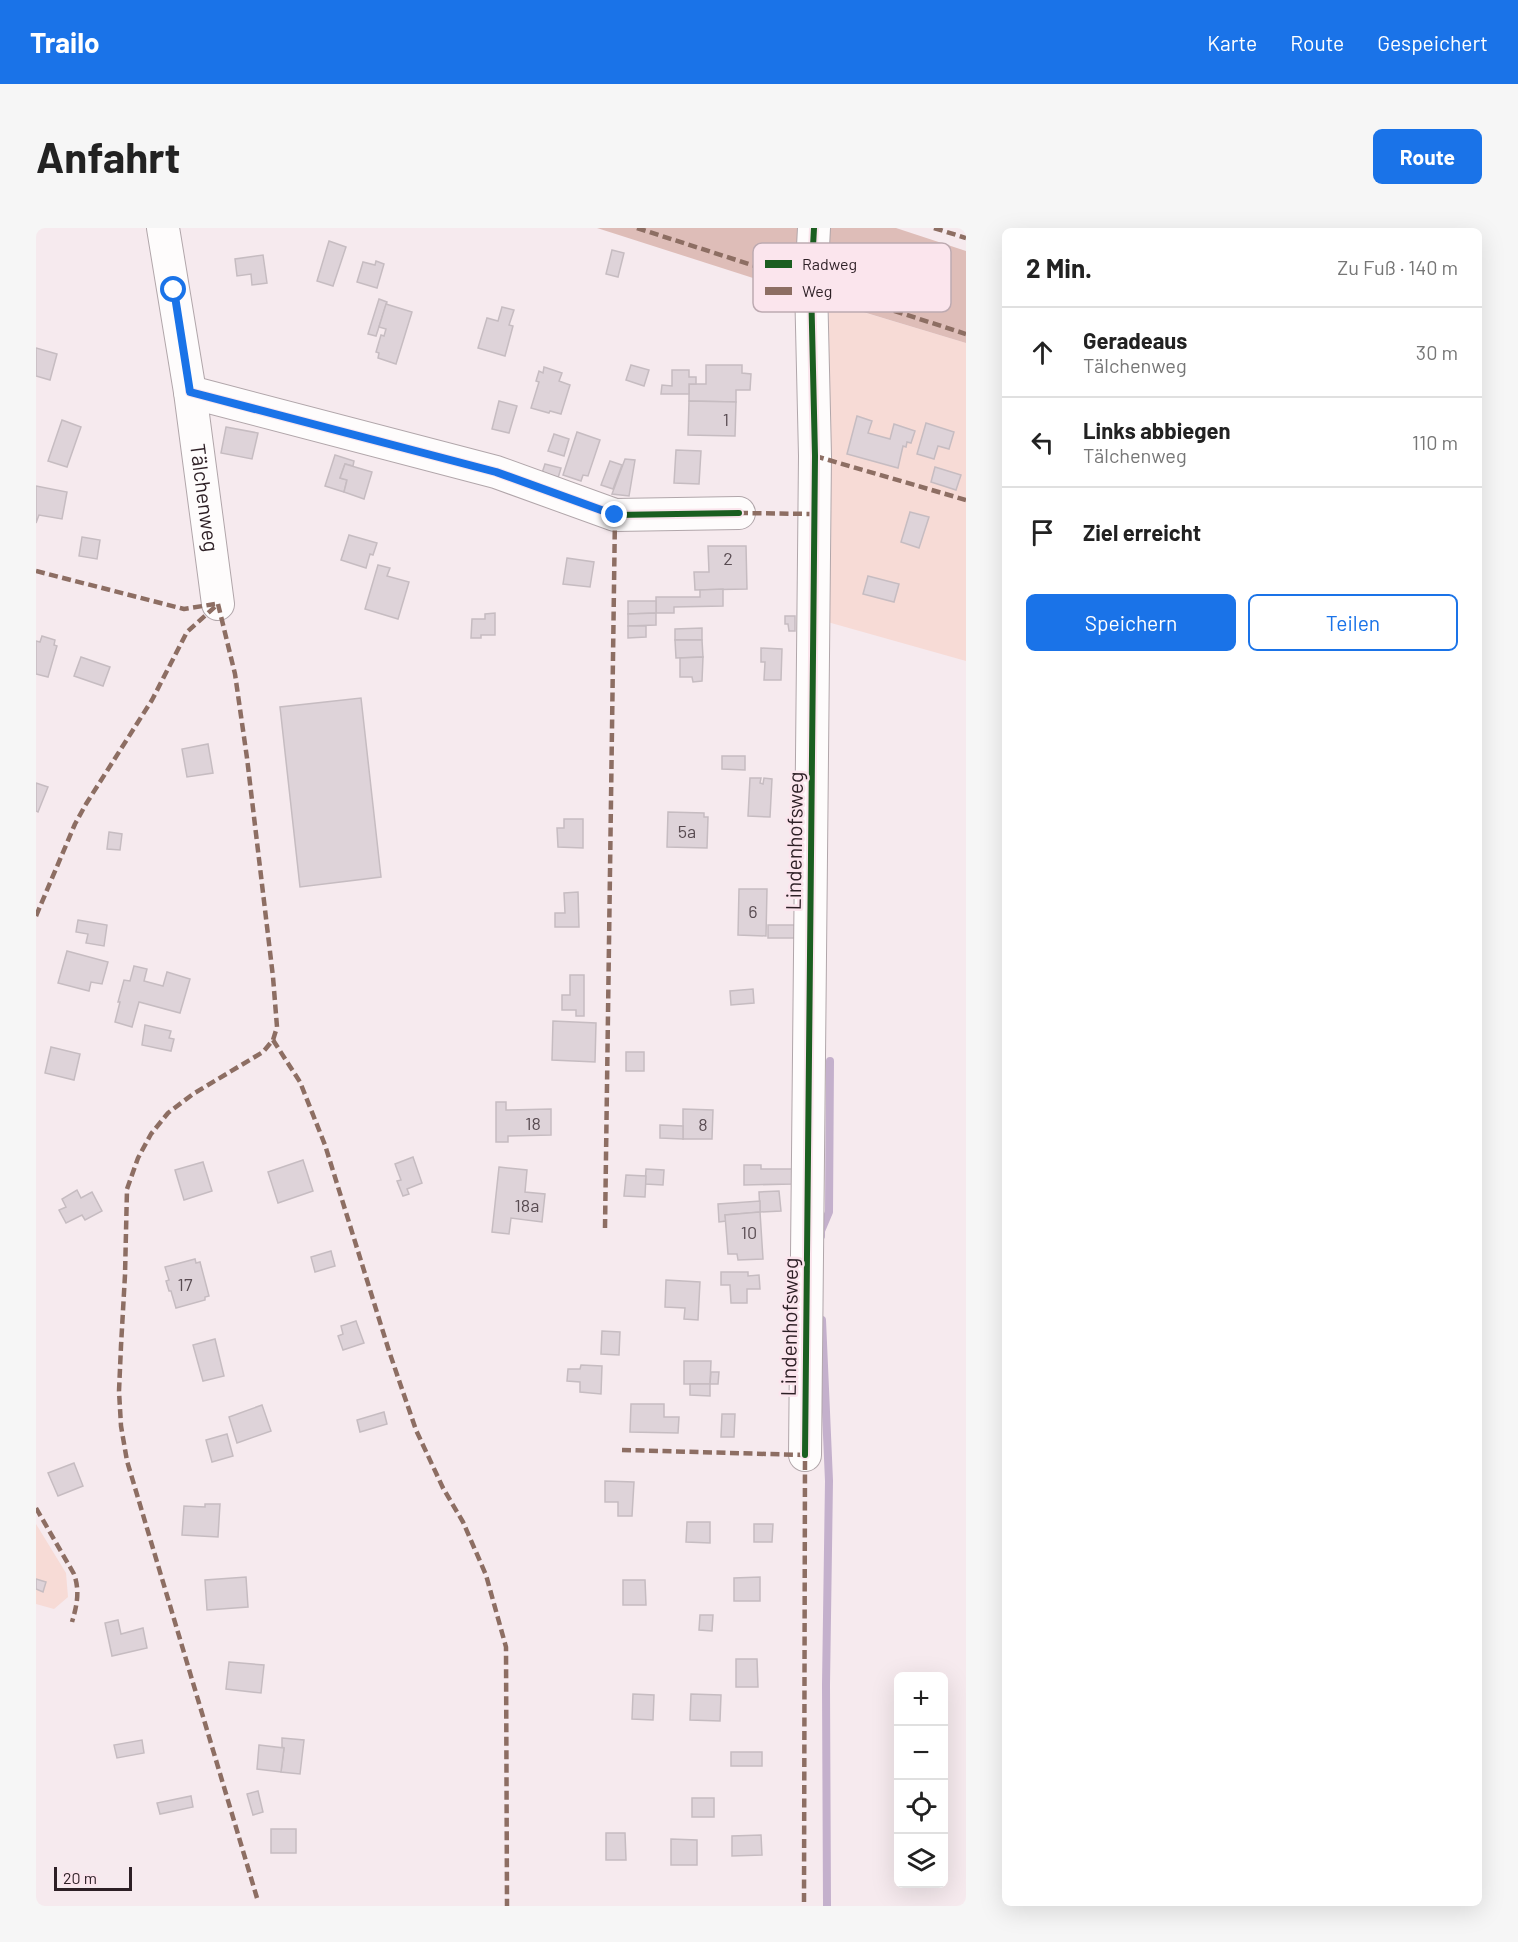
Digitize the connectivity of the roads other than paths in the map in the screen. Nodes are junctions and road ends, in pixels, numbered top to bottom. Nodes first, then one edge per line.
1 (163, 228) edge
2 (814, 228) edge
3 (813, 243) edge
4 (812, 312) edge
5 (190, 392) junction
6 (739, 513) dead end
7 (218, 604) dead end
8 (805, 1455) dead end

1 - 5 street, Tälchenweg
2 - 3 street, Lindenhofsweg
4 - 8 street, Lindenhofsweg
5 - 6 street
5 - 7 street, Tälchenweg

